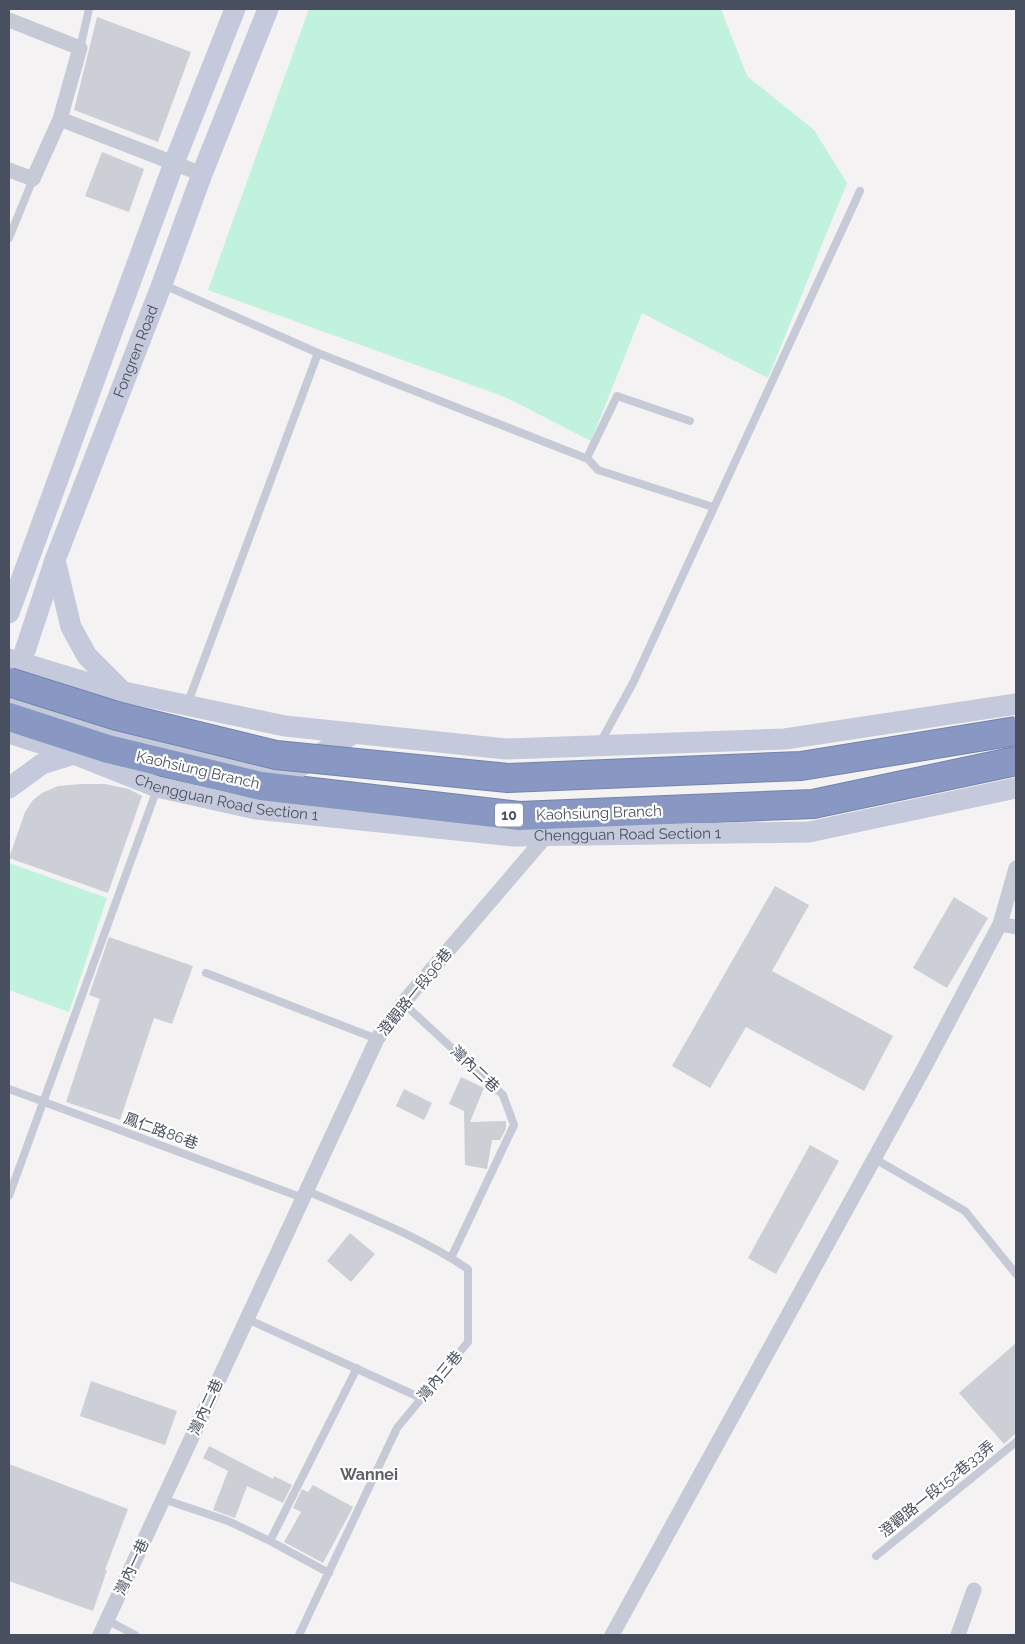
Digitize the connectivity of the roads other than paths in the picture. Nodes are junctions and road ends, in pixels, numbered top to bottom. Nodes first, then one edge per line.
1 (89, 9) edge
2 (235, 9) edge
3 (268, 9) edge
4 (9, 20) edge
5 (80, 48) junction
6 (60, 119) junction
7 (174, 163) junction
8 (9, 170) edge
9 (202, 174) junction
10 (32, 179) junction
11 (860, 191) dead end
12 (9, 238) edge
13 (162, 284) junction
14 (318, 353) junction
15 (690, 422) dead end
16 (587, 458) junction
17 (713, 507) junction
18 (33, 547) junction
19 (56, 560) junction
20 (9, 577) edge
21 (9, 613) edge
22 (11, 682) edge
23 (122, 692) junction
24 (1016, 704) edge
25 (187, 705) junction
26 (9, 717) edge
27 (1016, 731) edge
28 (9, 732) edge
29 (354, 733) junction
30 (599, 745) junction
31 (74, 754) junction
32 (1016, 761) edge
33 (158, 787) junction
34 (9, 788) edge
35 (1016, 788) edge
36 (547, 835) junction
37 (1016, 868) edge
38 (1000, 924) junction
39 (1016, 927) edge
40 (206, 973) dead end
41 (403, 1003) junction
42 (377, 1039) junction
43 (9, 1089) edge
44 (42, 1102) junction
45 (875, 1159) junction
46 (305, 1194) junction
47 (9, 1196) edge
48 (451, 1258) junction
49 (1016, 1274) edge
50 (247, 1319) junction
51 (357, 1368) junction
52 (421, 1398) junction
53 (1016, 1442) edge
54 (163, 1499) junction
55 (270, 1541) junction
56 (876, 1556) dead end
57 (329, 1573) junction
58 (974, 1590) dead end
59 (107, 1620) junction
60 (100, 1635) edge
61 (135, 1635) edge
62 (299, 1635) edge
63 (612, 1635) edge
64 (958, 1635) edge

1 - 5 lane
2 - 7 street, Fongren Road
3 - 9 street, Fongren Road
4 - 5 street
5 - 6 street
6 - 7 street
6 - 10 street
7 - 9 street
7 - 18 street, Fongren Road
8 - 10 street
9 - 13 street, Fongren Road
10 - 12 lane
11 - 17 lane
13 - 14 lane
13 - 19 street, Fongren Road
14 - 16 lane
14 - 25 lane
15 - 16 lane
16 - 17 lane
17 - 30 lane
18 - 20 street
18 - 21 street, Fongren Road
19 - 22 street, Fongren Road
19 - 23 street
22 - 23 street
22 - 27 highway, bridge
22 - 29 street
23 - 25 street
24 - 30 street
25 - 29 street
26 - 32 highway, Kaohsiung Branch / 10
28 - 31 street, Chengguan Road Section 1
29 - 30 street
31 - 33 street, Chengguan Road Section 1
31 - 34 street
33 - 36 street, Chengguan Road Section 1
33 - 44 lane
35 - 36 street, Chengguan Road Section 1
36 - 41 street, 澄觀路一段96巷
37 - 38 street
38 - 39 street
38 - 45 street
40 - 42 lane
41 - 42 street, 澄觀路一段96巷
41 - 48 lane, 灣內二巷
42 - 46 street, 澄觀路一段96巷
43 - 44 lane, 鳳仁路86巷
44 - 46 lane, 鳳仁路86巷
44 - 47 lane
45 - 49 lane
45 - 63 street
46 - 48 lane, 灣內三巷
46 - 50 street
48 - 52 lane, 灣內三巷
50 - 51 lane
50 - 54 street, 灣內二巷
51 - 52 lane
51 - 55 lane
52 - 57 lane, 灣內三巷
53 - 56 lane, 澄觀路一段152巷33弄
54 - 55 lane
54 - 59 street, 灣內一巷
55 - 57 lane
57 - 62 lane, 灣內三巷
58 - 64 street
59 - 60 street, 灣內一巷
59 - 61 lane

